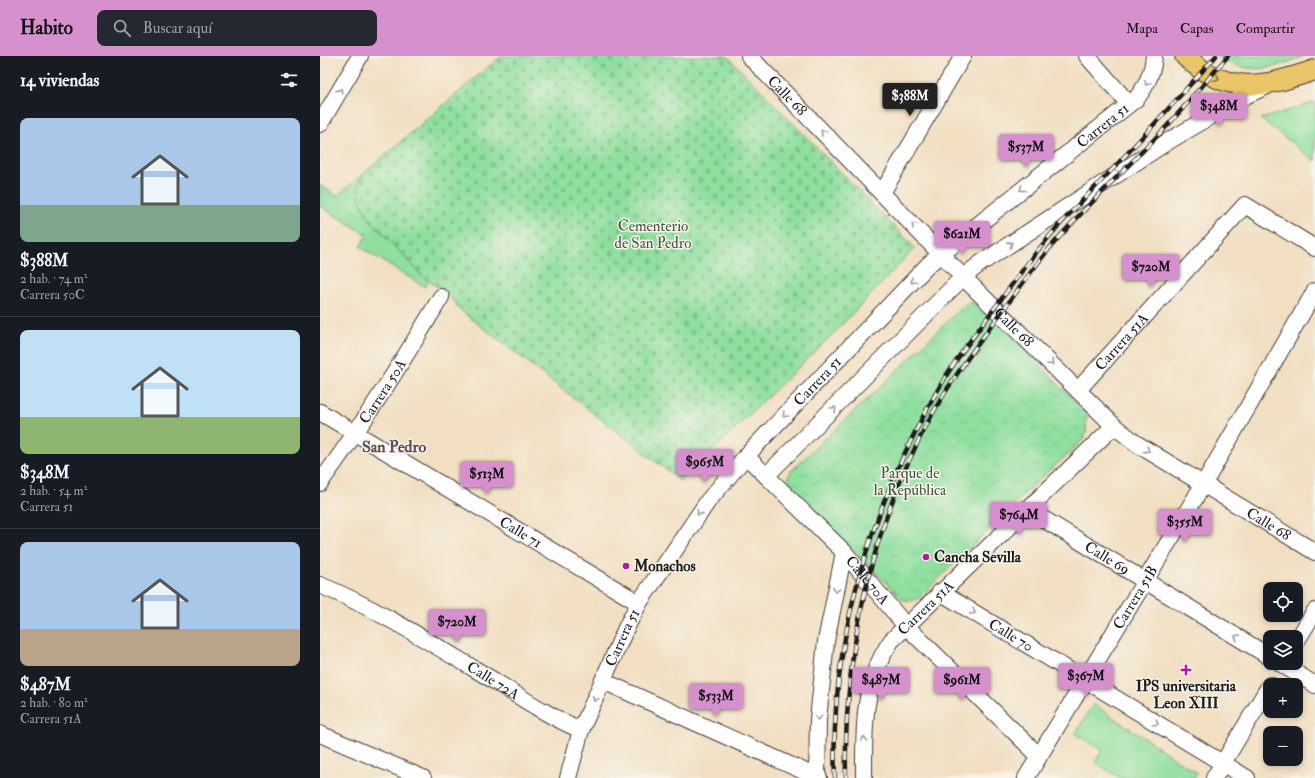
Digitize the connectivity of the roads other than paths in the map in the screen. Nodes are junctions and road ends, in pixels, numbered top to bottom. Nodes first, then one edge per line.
1 (360, 56) edge
2 (962, 56) edge
3 (1086, 56) edge
4 (1154, 56) edge
5 (1185, 56) edge
6 (753, 58) edge
7 (1315, 70) edge
8 (1276, 83) junction
9 (1129, 104) junction
10 (320, 124) edge
11 (882, 193) junction
12 (1315, 248) edge
13 (941, 253) junction
14 (963, 277) junction
15 (1315, 291) edge
16 (440, 297) dead end
17 (1078, 390) junction
18 (320, 412) edge
19 (1114, 426) junction
20 (356, 434) junction
21 (746, 456) junction
22 (766, 475) junction
23 (320, 483) edge
24 (1203, 485) junction
25 (1027, 509) junction
26 (844, 552) junction
27 (1315, 552) edge
28 (1146, 581) junction
29 (320, 585) edge
30 (940, 592) junction
31 (639, 603) junction
32 (1315, 611) edge
33 (905, 625) junction
34 (1303, 631) edge
35 (1263, 652) edge
36 (1292, 670) edge
37 (603, 681) junction
38 (1086, 681) junction
39 (1315, 685) edge
40 (1263, 697) edge
41 (581, 730) junction
42 (320, 734) edge
43 (1039, 756) junction
44 (1223, 763) junction
45 (418, 777) edge
46 (568, 778) edge
47 (817, 778) edge
48 (864, 778) edge
49 (1026, 778) edge
50 (1214, 778) edge
51 (1247, 778) edge

10 -> 1 street
2 - 11 street
3 - 9 street
4 -> 9 street, Carrera 51
5 -> 8 main road
11 -> 6 street, Calle 68
7 - 8 main road
14 -> 8 street, Carrera 51
9 -> 13 street, Carrera 51
13 -> 11 street, Calle 68
12 - 17 street, Carrera 51A
13 - 14 street, Calle 68
13 -> 21 street, Carrera 51
14 -> 17 street, Calle 68
22 -> 14 street, Carrera 51
15 - 24 street, Carrera 51B
16 - 20 street, Carrera 50A
17 - 19 street, Calle 68
18 - 20 street, Calle 71
19 -> 24 street, Calle 68
19 - 25 street, Carrera 51A
20 - 23 street, Carrera 50A
20 - 31 street, Calle 71
21 - 22 street, Calle 70A
21 -> 31 street, Carrera 51
22 - 26 street, Calle 70A
24 - 27 street, Calle 68
24 - 28 street, Carrera 51B
25 - 28 street, Calle 69
25 - 30 street, Carrera 51A
26 - 33 street, Calle 70A
26 -> 47 street
35 -> 28 street, Calle 69
28 - 38 street, Carrera 51B
29 - 41 street, Calle 72A
30 - 33 street, Carrera 51A
30 -> 38 street, Calle 70
31 - 37 street, Carrera 51
32 - 34 street
33 - 43 street, Calle 70A
48 -> 33 street, Carrera 51A
36 - 39 street, Calle 69
37 -> 41 street, Carrera 51
37 - 47 street
38 - 43 street, Carrera 51B
38 -> 44 street, Calle 70
40 - 44 street
41 - 46 street, Carrera 51
42 - 45 street
43 - 49 street, Carrera 51B
44 - 50 street
44 - 51 street, Calle 70

